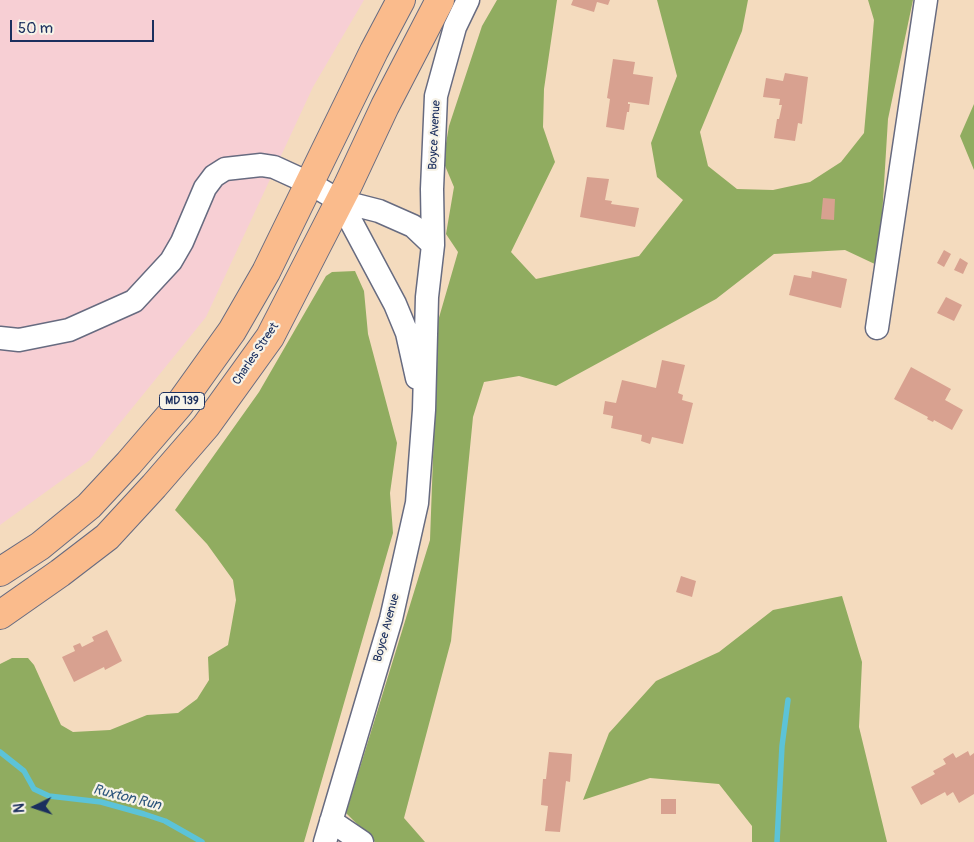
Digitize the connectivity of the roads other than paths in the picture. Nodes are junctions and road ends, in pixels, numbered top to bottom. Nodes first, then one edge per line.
1 (401, 0) edge
2 (440, 0) edge
3 (468, 0) edge
4 (926, 0) edge
5 (309, 184) junction
6 (340, 201) junction
7 (432, 245) junction
8 (877, 328) dead end
9 (0, 338) edge
10 (424, 410) junction
11 (0, 572) edge
12 (0, 615) edge
13 (328, 832) edge
14 (362, 842) edge

1 - 5 main road, MD 139
2 - 6 main road, Charles Street / MD 139
3 - 7 street, Boyce Avenue
4 - 8 street
5 - 6 street
5 - 9 street
5 - 11 main road, MD 139
6 - 7 street
6 - 10 street, Boyce Avenue
6 - 12 main road, Charles Street / MD 139
7 - 10 street, Boyce Avenue
10 - 13 street, Boyce Avenue
13 - 14 street

